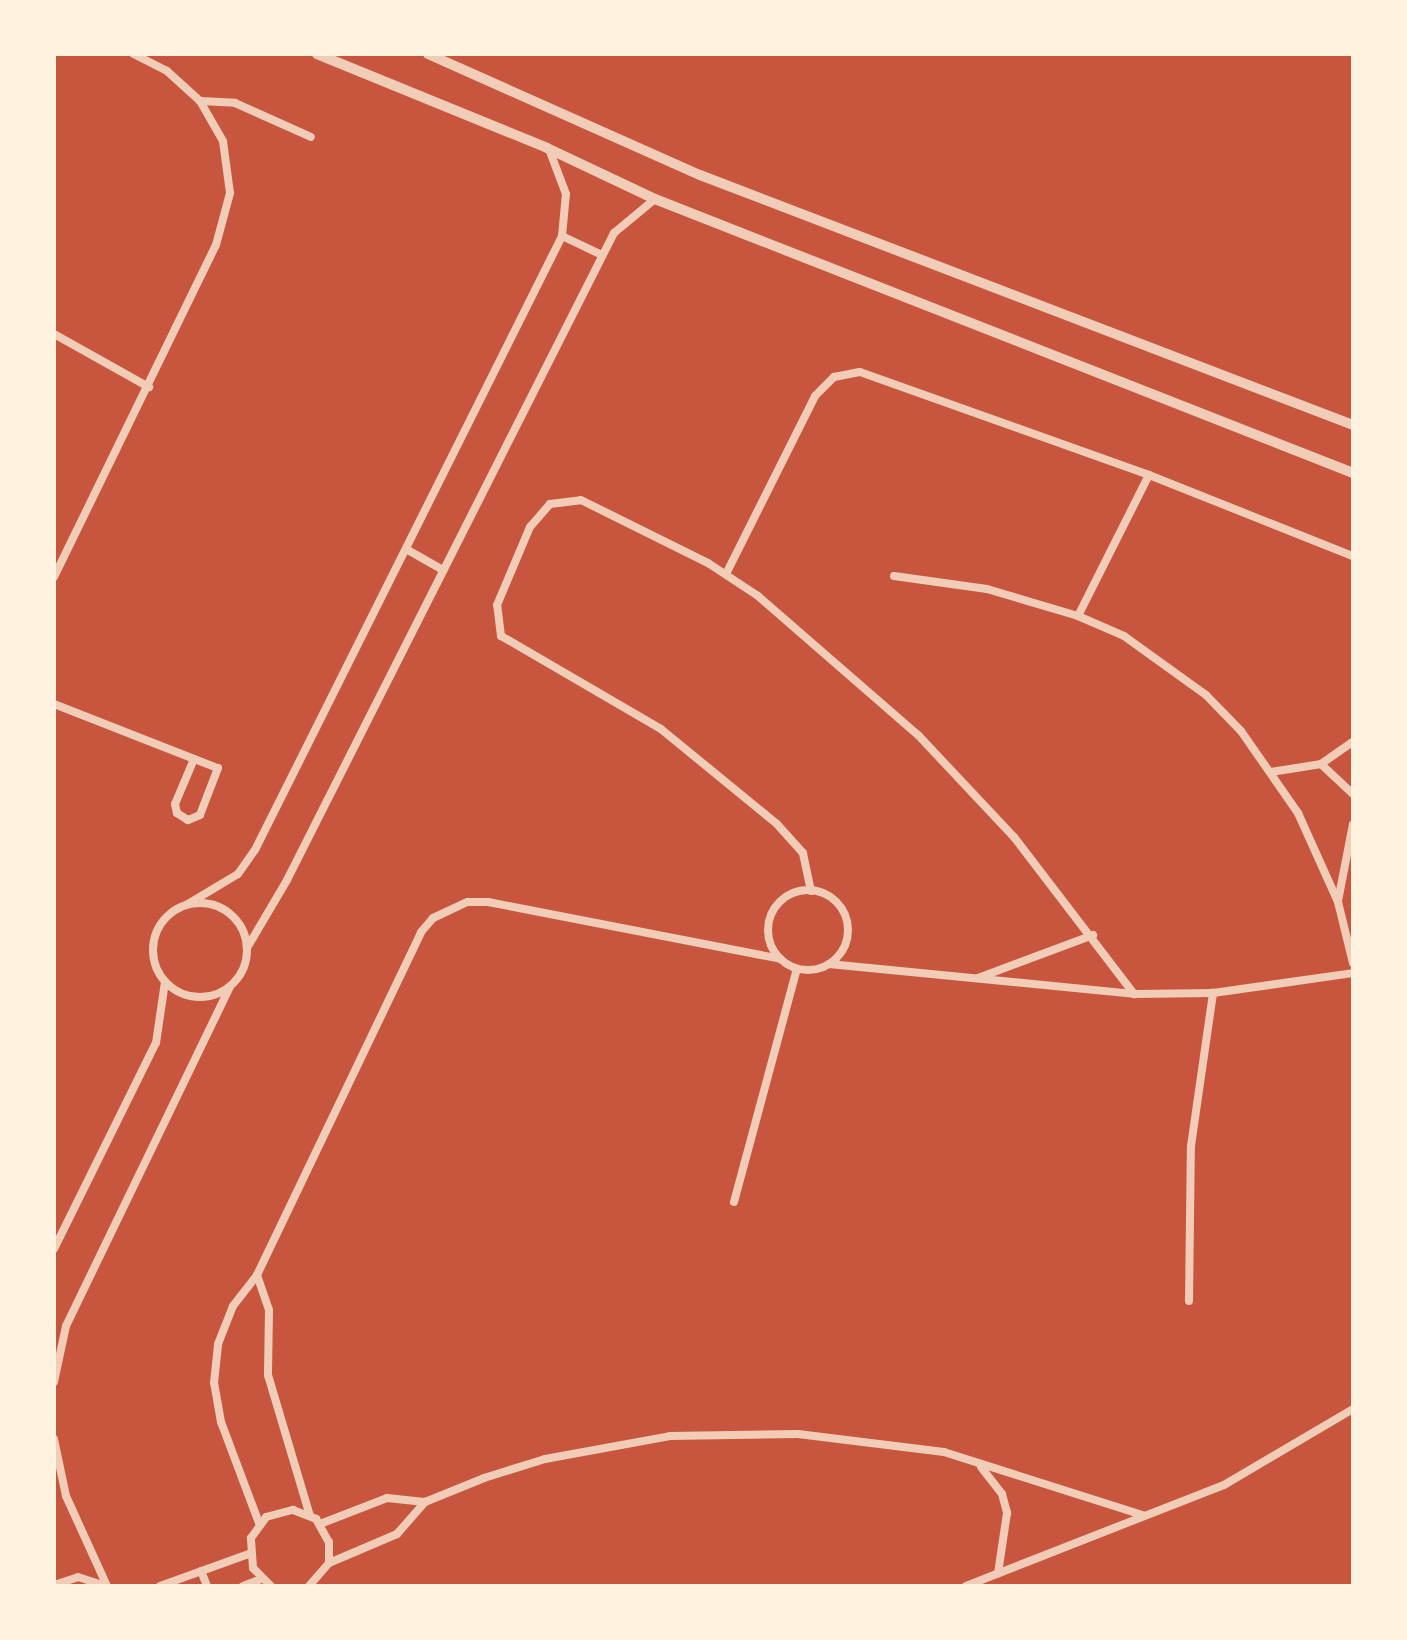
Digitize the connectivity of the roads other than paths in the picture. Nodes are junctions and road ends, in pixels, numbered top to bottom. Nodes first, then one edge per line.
1 (133, 54) edge
2 (317, 54) edge
3 (428, 54) edge
4 (200, 101) junction
5 (311, 137) dead end
6 (548, 148) junction
7 (655, 199) junction
8 (562, 236) junction
9 (602, 255) junction
10 (54, 334) edge
11 (149, 387) junction
12 (1353, 425) edge
13 (1353, 473) edge
14 (1149, 475) junction
15 (406, 549) junction
16 (1353, 556) edge
17 (443, 570) junction
18 (726, 574) junction
19 (894, 576) dead end
20 (54, 577) edge
21 (1078, 616) junction
22 (54, 704) edge
23 (1353, 742) edge
24 (194, 759) junction
25 (1321, 764) junction
26 (1271, 772) junction
27 (1353, 794) edge
28 (1353, 824) edge
29 (811, 891) junction
30 (1338, 902) junction
31 (188, 904) junction
32 (1093, 935) junction
33 (247, 948) junction
34 (780, 959) junction
35 (1353, 963) edge
36 (829, 964) junction
37 (797, 969) junction
38 (1353, 973) edge
39 (974, 979) junction
40 (165, 982) junction
41 (230, 986) junction
42 (1213, 993) junction
43 (1134, 994) junction
44 (734, 1202) dead end
45 (54, 1249) edge
46 (257, 1275) junction
47 (1189, 1301) dead end
48 (54, 1382) edge
49 (1353, 1409) edge
50 (54, 1439) edge
51 (977, 1463) junction
52 (425, 1502) junction
53 (1143, 1515) junction
54 (310, 1516) junction
55 (259, 1523) junction
56 (320, 1524) junction
57 (249, 1554) junction
58 (329, 1563) junction
59 (201, 1571) junction
60 (998, 1573) junction
61 (261, 1579) junction
62 (54, 1585) edge
63 (107, 1586) edge
64 (160, 1586) edge
65 (207, 1586) edge
66 (243, 1586) edge
67 (271, 1586) edge
68 (309, 1586) edge
69 (966, 1586) edge

1 - 4 street
2 - 6 street
3 - 12 street
4 - 5 street
4 - 11 street
6 - 7 street
6 - 8 street
7 - 9 street
7 - 13 street
8 - 9 street
8 - 15 street
9 - 17 street
10 - 11 street
11 - 20 street
14 - 16 street
14 - 18 street
14 - 21 street
15 - 17 street
15 - 31 street
17 - 33 street
18 - 29 street
18 - 32 street
19 - 21 street
21 - 26 street
22 - 24 street
23 - 25 street
24 - 24 street
25 - 26 street
25 - 27 street
26 - 30 street
28 - 30 street
29 - 34 street
29 - 36 street
30 - 35 street
31 - 33 street
31 - 40 street
32 - 39 street
32 - 43 street
33 - 41 street
34 - 37 street
34 - 46 street
36 - 37 street
36 - 39 street
37 - 44 street
38 - 42 street
39 - 43 street
40 - 41 street
40 - 45 street
41 - 48 street
42 - 43 street
42 - 47 street
46 - 54 street
46 - 55 street
49 - 53 street
50 - 63 street
51 - 52 street
51 - 53 street
51 - 60 street
52 - 56 street
52 - 58 street
53 - 60 street
54 - 55 street
54 - 56 street
55 - 57 street
56 - 58 street
57 - 59 street
57 - 61 street
58 - 68 street
59 - 64 street
59 - 65 street
60 - 69 street
61 - 66 street
61 - 67 street
62 - 63 street

